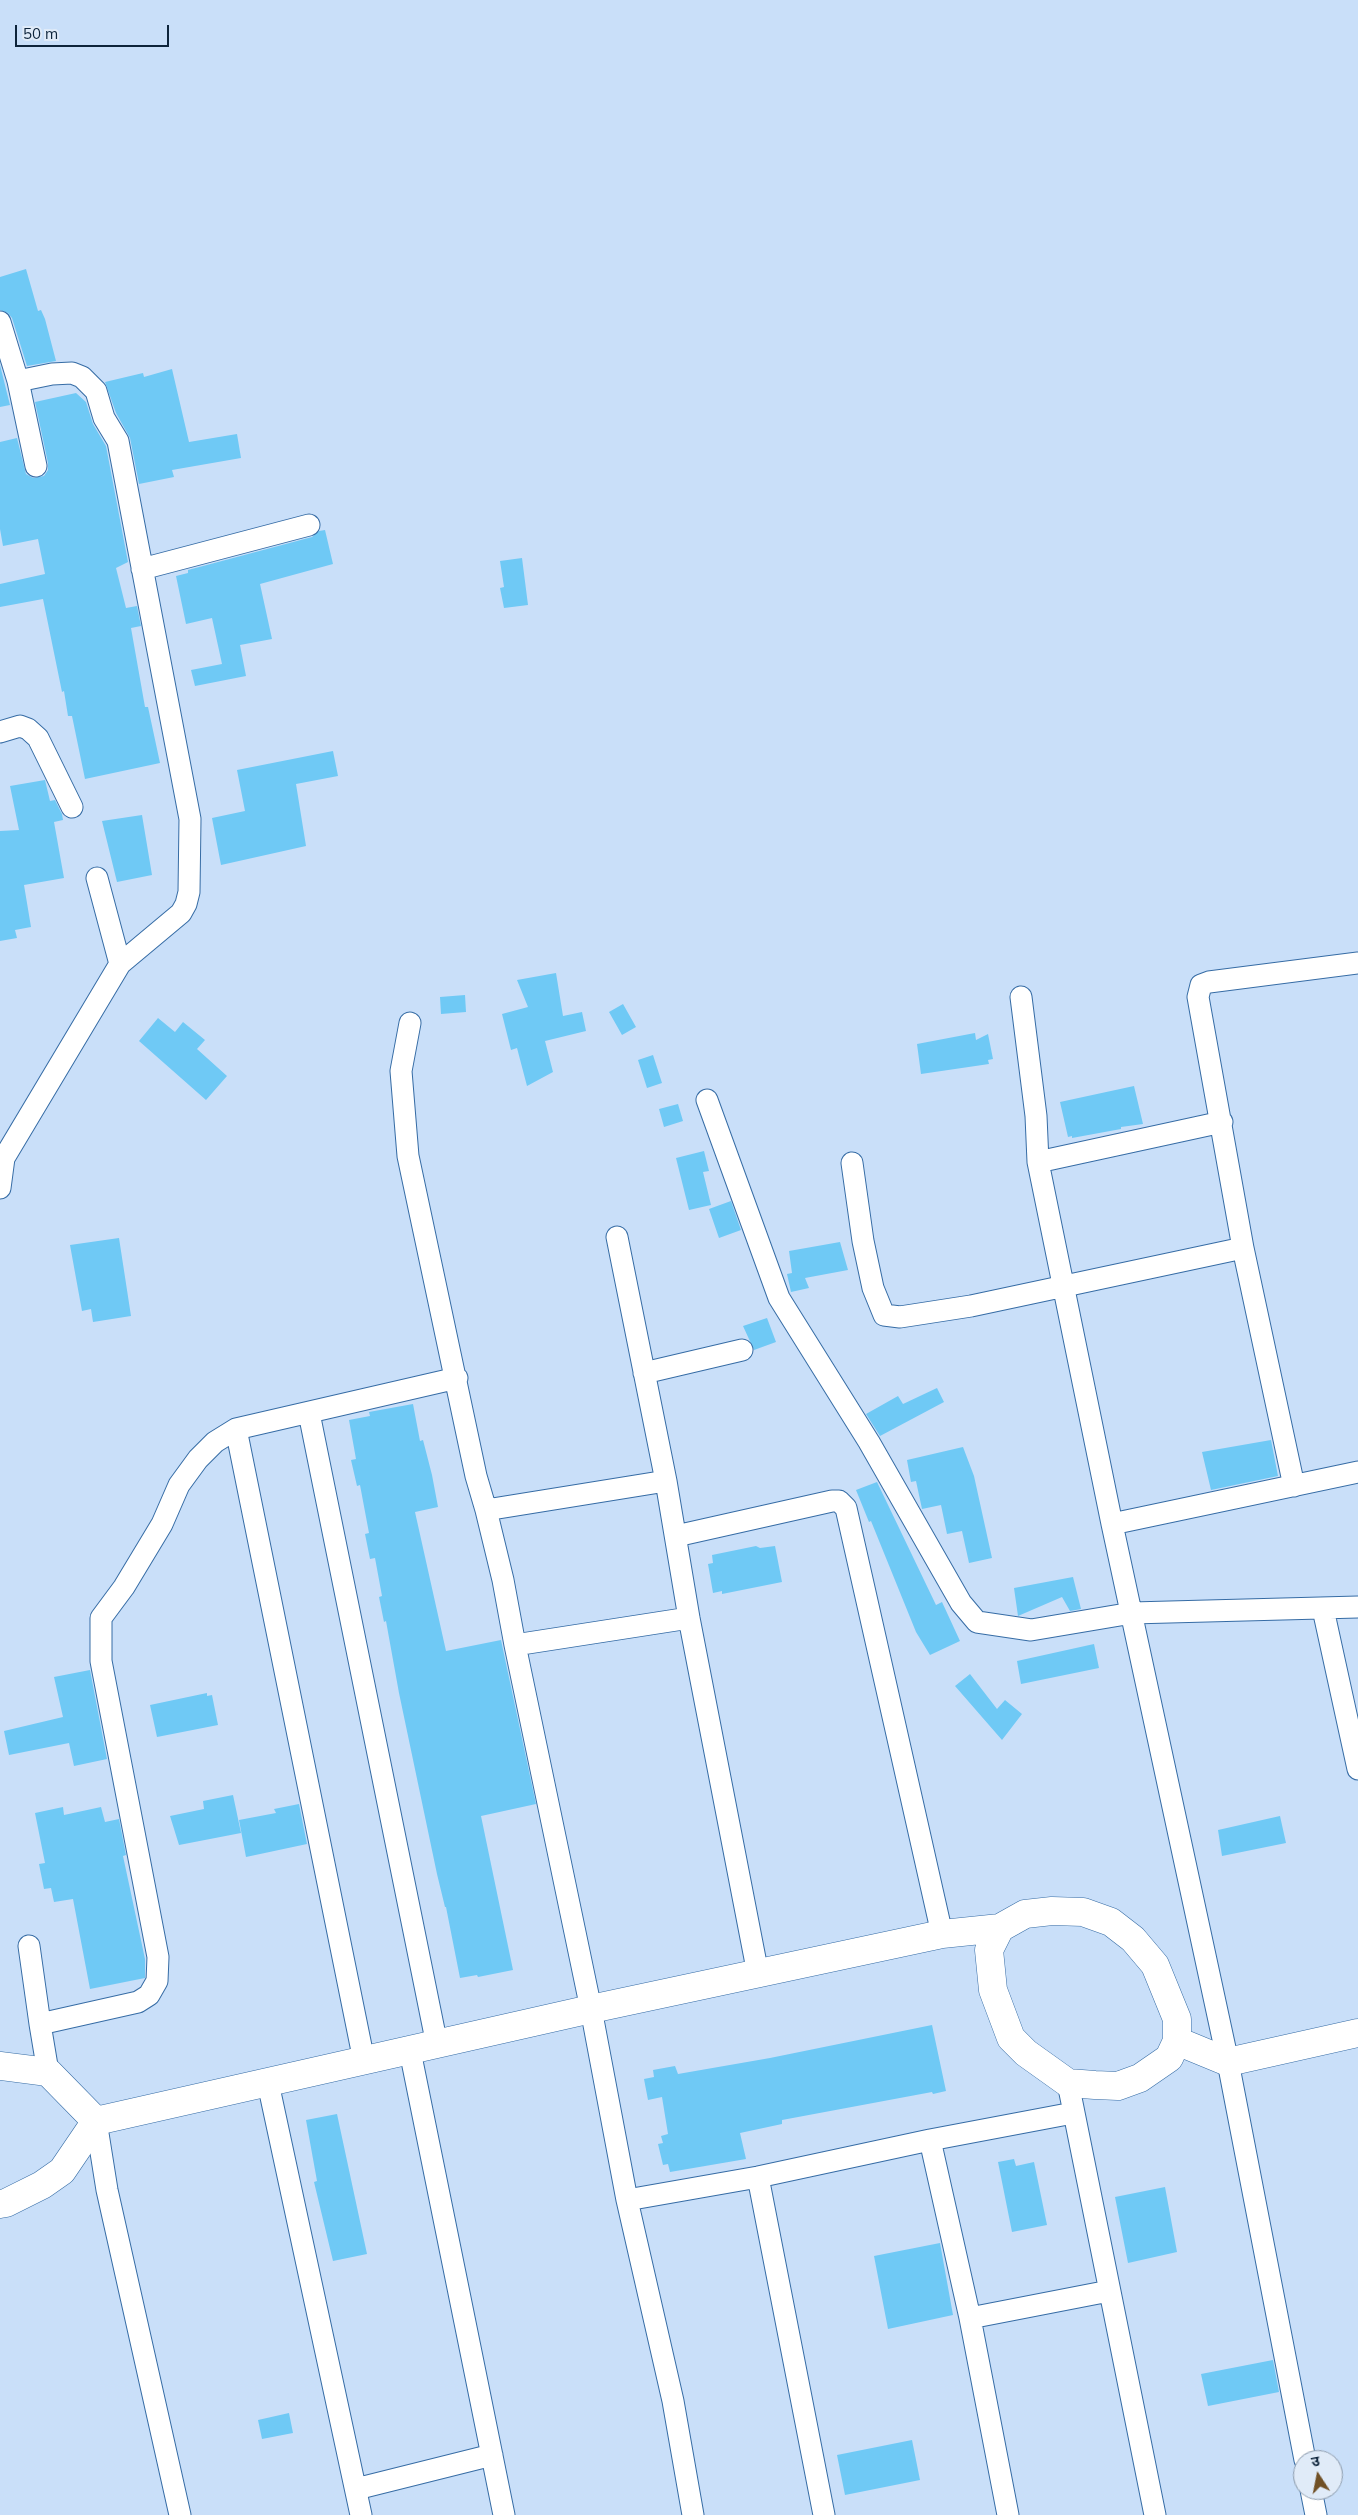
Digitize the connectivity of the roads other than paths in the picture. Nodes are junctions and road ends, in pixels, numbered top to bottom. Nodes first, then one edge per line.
1 (0, 322) edge
2 (18, 380) junction
3 (36, 466) dead end
4 (309, 526) dead end
5 (142, 569) junction
6 (0, 732) edge
7 (72, 807) dead end
8 (97, 878) dead end
9 (1358, 963) edge
10 (120, 964) junction
11 (1021, 997) dead end
12 (410, 1024) dead end
13 (707, 1100) dead end
14 (1222, 1122) junction
15 (2, 1157) edge
16 (1038, 1162) junction
17 (852, 1163) dead end
18 (0, 1188) edge
19 (617, 1237) dead end
20 (1243, 1248) junction
21 (1064, 1287) junction
22 (742, 1350) dead end
23 (644, 1373) junction
24 (456, 1378) junction
25 (309, 1413) junction
26 (236, 1429) junction
27 (1358, 1472) edge
28 (666, 1481) junction
29 (1294, 1486) junction
30 (486, 1510) junction
31 (1112, 1524) junction
32 (676, 1536) junction
33 (1358, 1607) edge
34 (1323, 1609) junction
35 (1132, 1613) junction
36 (689, 1618) junction
37 (515, 1645) junction
38 (1358, 1769) edge
39 (1000, 1928) junction
40 (942, 1934) junction
41 (29, 1946) dead end
42 (758, 1974) junction
43 (591, 2009) junction
44 (40, 2024) junction
45 (1358, 2033) edge
46 (1177, 2041) junction
47 (437, 2045) junction
48 (410, 2051) junction
49 (364, 2062) junction
50 (1228, 2062) junction
51 (0, 2066) edge
52 (48, 2072) junction
53 (268, 2083) junction
54 (1068, 2084) junction
55 (1073, 2113) junction
56 (96, 2121) junction
57 (930, 2140) junction
58 (758, 2177) junction
59 (627, 2200) junction
60 (0, 2204) edge
61 (1109, 2291) junction
62 (970, 2318) junction
63 (1303, 2450) edge
64 (492, 2455) junction
65 (356, 2489) junction
66 (1313, 2500) edge
67 (180, 2515) edge
68 (361, 2515) edge
69 (504, 2515) edge
70 (693, 2515) edge
71 (824, 2515) edge
72 (1008, 2515) edge
73 (1155, 2515) edge
74 (1316, 2515) edge

1 - 2 street
2 - 3 street
2 - 5 street
4 - 5 street
5 - 10 street
6 - 7 street
8 - 10 street
9 - 14 street
10 - 15 street
11 - 16 street
12 - 24 street
13 - 35 street
14 - 16 street
14 - 20 street
15 - 18 street
16 - 21 street
17 - 21 street
19 - 23 street
20 - 21 street
20 - 29 street
21 - 31 street
22 - 23 street
23 - 28 street
24 - 25 street
24 - 30 street
25 - 26 street
25 - 47 street
26 - 44 street
26 - 49 street
27 - 29 street
28 - 30 street
28 - 32 street
29 - 31 street
30 - 37 street
31 - 35 street
32 - 36 street
32 - 40 street
33 - 34 street
34 - 35 street
34 - 38 street
35 - 50 street
36 - 37 street
36 - 42 street
37 - 43 street
39 - 40 street
39 - 46 street
39 - 54 street
40 - 42 street
41 - 44 street
42 - 43 street
43 - 47 street
43 - 59 street
44 - 52 street
45 - 50 street
46 - 50 street
46 - 54 street
47 - 48 street
48 - 49 street
48 - 64 street
49 - 53 street
50 - 63 street
51 - 52 street
52 - 56 street
53 - 56 street
53 - 65 street
54 - 55 street
55 - 57 street
55 - 61 street
56 - 60 street
56 - 67 street
57 - 58 street
57 - 62 street
58 - 59 street
58 - 71 street
59 - 70 street
61 - 62 street
61 - 73 street
62 - 72 street
64 - 65 street
64 - 69 street
65 - 68 street
66 - 74 street

